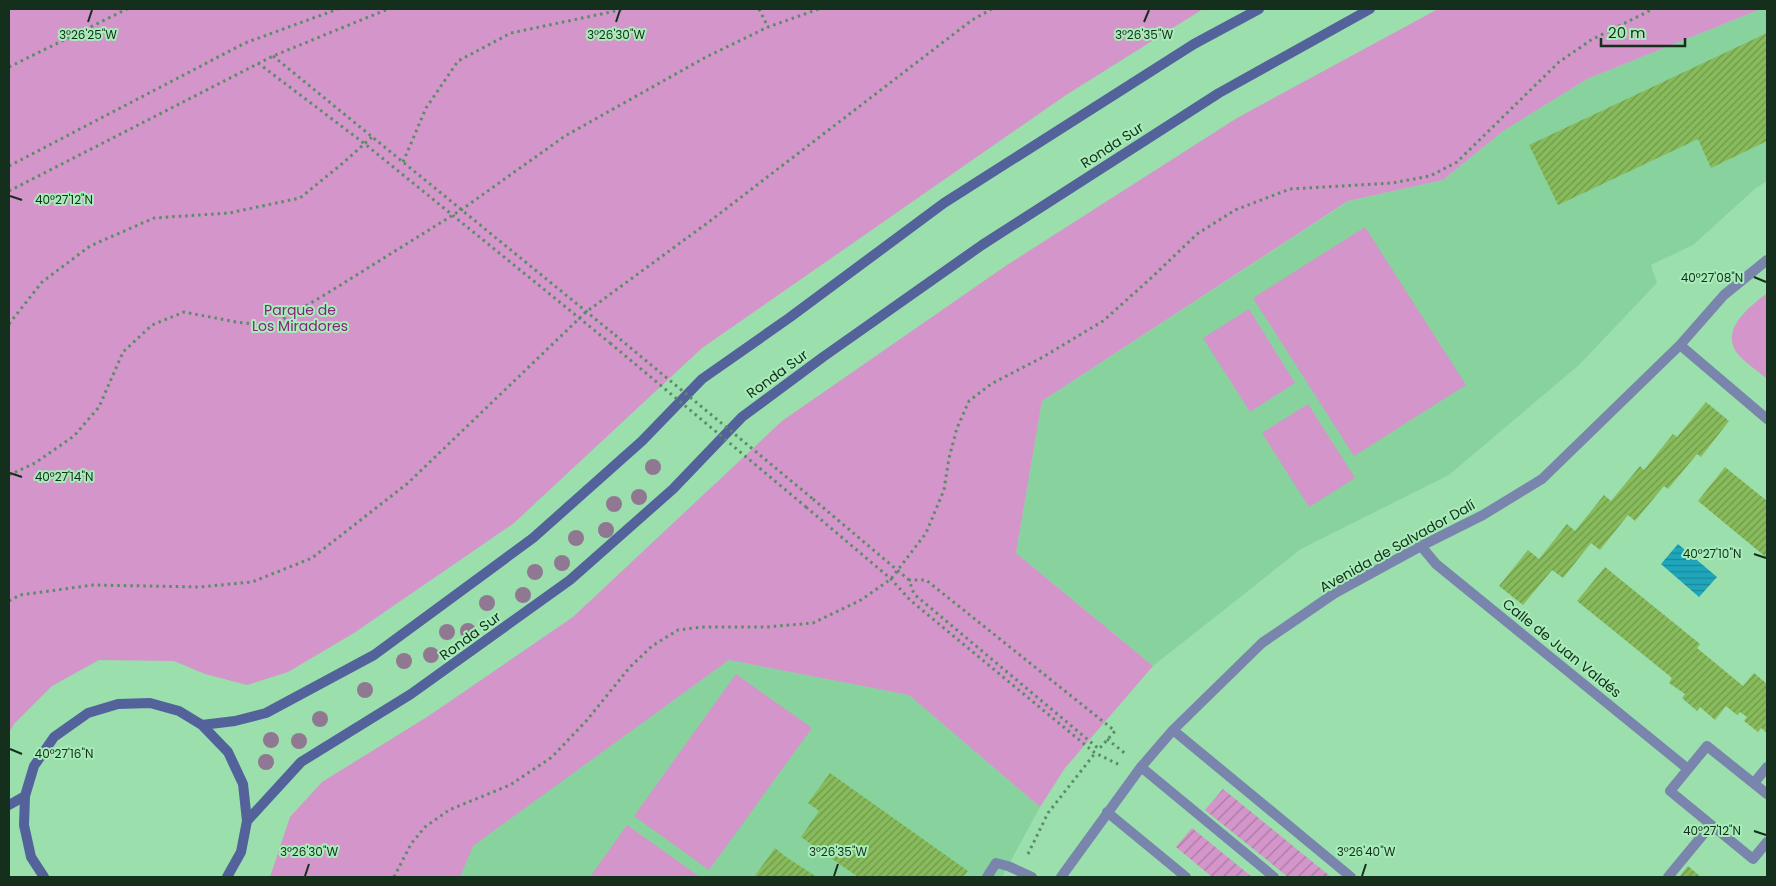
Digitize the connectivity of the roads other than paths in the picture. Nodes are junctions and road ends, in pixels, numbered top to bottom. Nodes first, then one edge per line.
1 (1259, 9) edge
2 (1370, 9) edge
3 (1767, 260) edge
4 (1680, 345) junction
5 (1767, 419) edge
6 (1421, 546) junction
7 (202, 726) junction
8 (1174, 730) junction
9 (1767, 767) edge
10 (1138, 769) junction
11 (1688, 769) junction
12 (1754, 783) junction
13 (1767, 794) edge
14 (24, 796) junction
15 (9, 805) edge
16 (1107, 812) junction
17 (247, 821) junction
18 (1711, 825) junction
19 (1767, 842) edge
20 (44, 877) edge
21 (227, 877) edge
22 (987, 877) edge
23 (1032, 877) edge
24 (1060, 877) edge
25 (1186, 877) edge
26 (1274, 877) edge
27 (1351, 877) edge
28 (1668, 877) edge

1 - 7 main road
2 - 17 main road, Ronda Sur
3 - 4 street, Avenida de Salvador Dalí
4 - 5 street
4 - 6 street, Avenida de Salvador Dalí
6 - 8 street, Avenida de Salvador Dalí
6 - 11 street, Calle de Juan Valdés
7 - 14 main road
7 - 17 main road
8 - 10 street, Avenida de Salvador Dalí
8 - 27 street
9 - 12 street
10 - 16 street, Avenida de Salvador Dalí
10 - 26 street
11 - 12 street
11 - 18 street
12 - 13 street
14 - 15 main road
14 - 20 main road
16 - 24 street, Avenida de Salvador Dalí
16 - 25 street
17 - 21 main road
18 - 19 street
18 - 28 street
22 - 23 street

